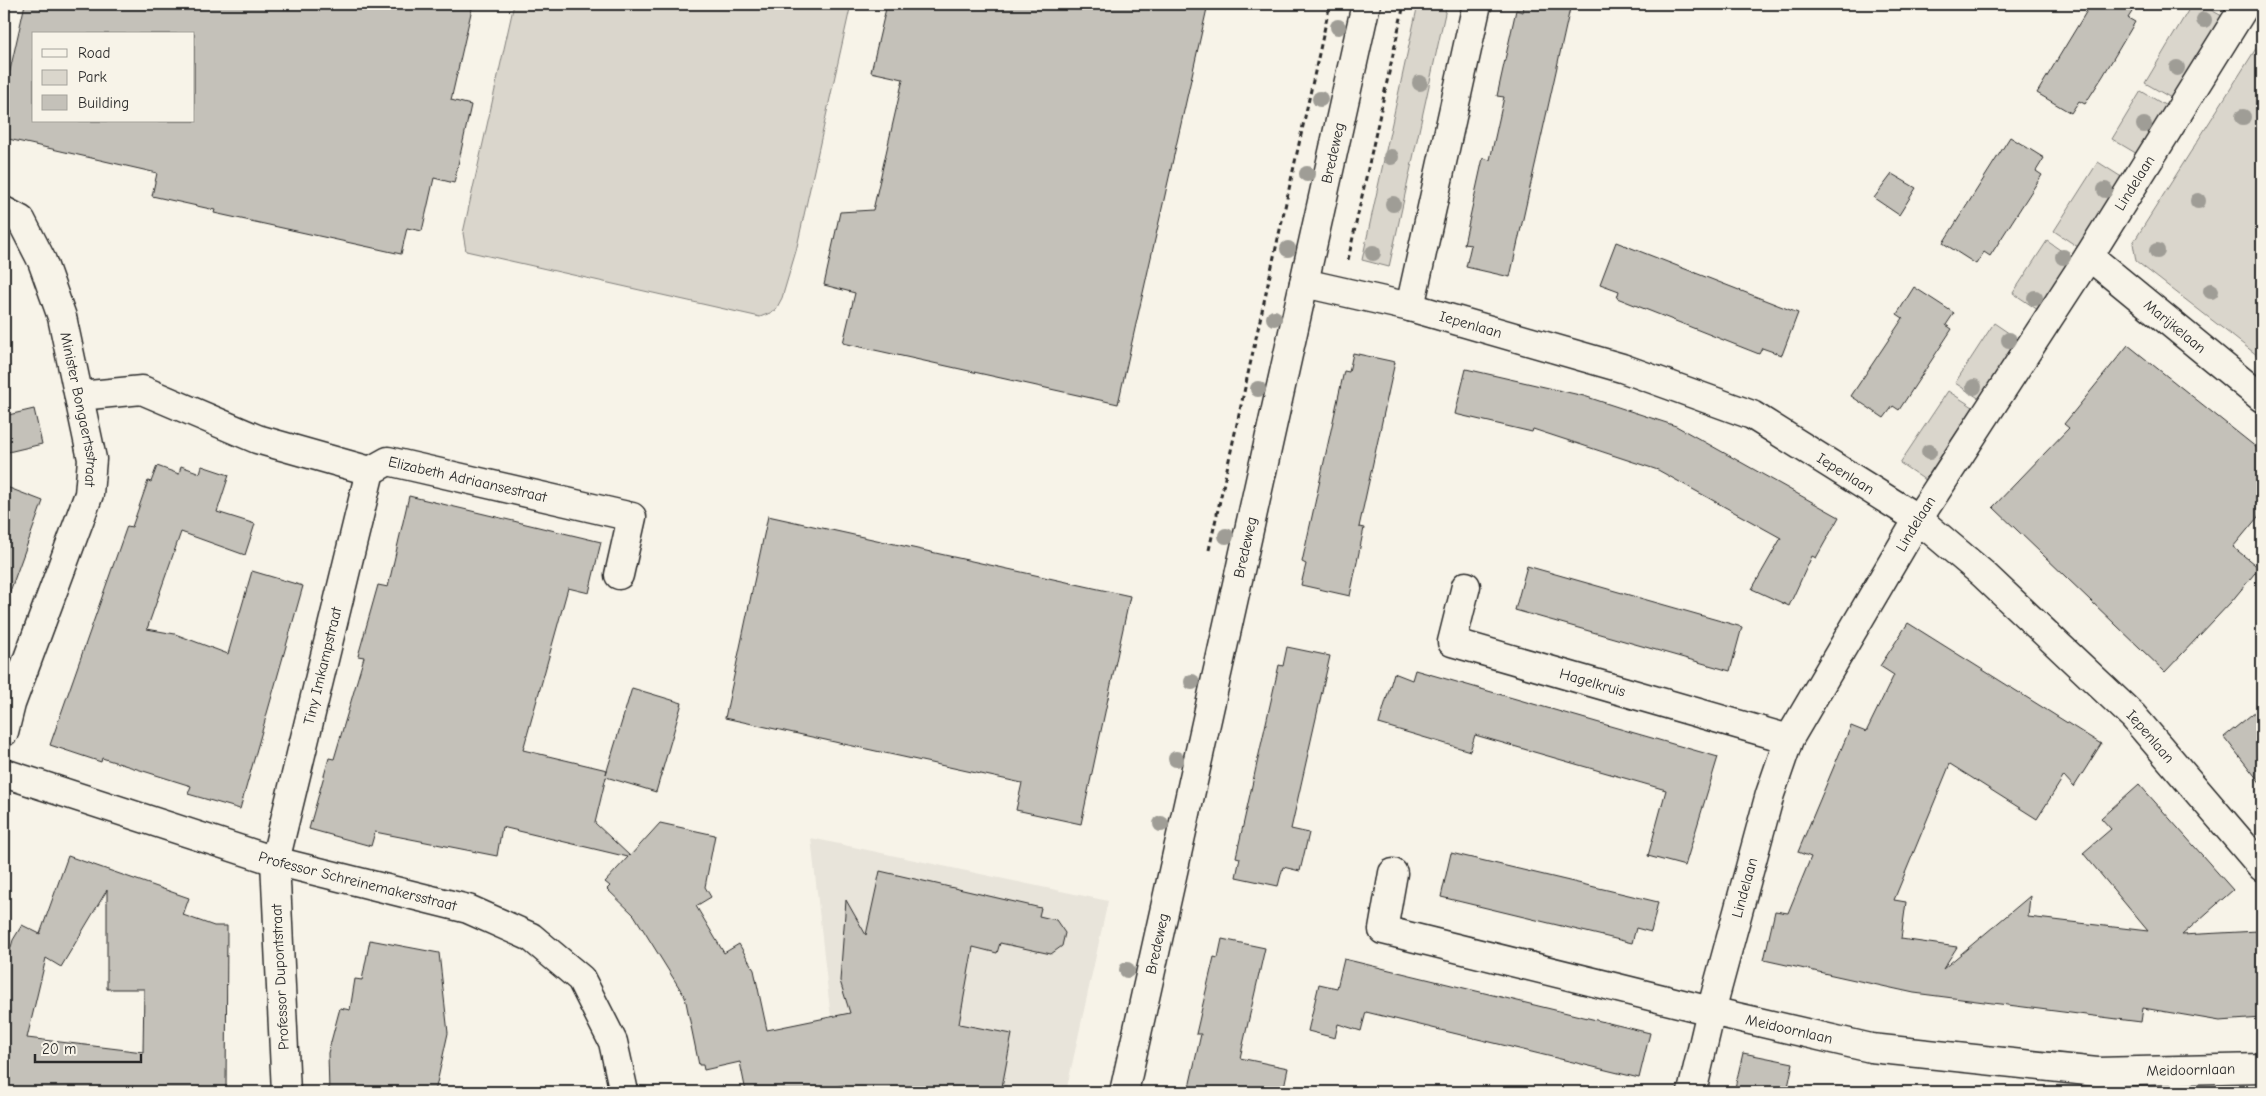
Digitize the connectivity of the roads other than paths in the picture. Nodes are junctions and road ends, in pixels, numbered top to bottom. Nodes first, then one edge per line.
1 (1366, 4) edge
2 (1477, 4) edge
3 (2246, 4) edge
4 (4, 211) edge
5 (2088, 256) junction
6 (1304, 282) junction
7 (1410, 307) junction
8 (79, 396) junction
9 (2262, 398) edge
10 (370, 471) junction
11 (1918, 518) junction
12 (619, 575) dead end
13 (1466, 586) dead end
14 (8, 702) edge
15 (4, 732) edge
16 (1789, 739) junction
17 (4, 773) edge
18 (275, 861) junction
19 (2262, 867) edge
20 (1393, 873) dead end
21 (1711, 1011) junction
22 (2262, 1068) edge
23 (286, 1092) edge
24 (624, 1092) edge
25 (1124, 1092) edge
26 (1692, 1092) edge

1 - 6 street, Bredeweg
2 - 7 street
3 - 5 street, Lindelaan
4 - 8 street, Minister Bongaertsstraat
5 - 9 street, Marijkelaan
5 - 11 street, Lindelaan
6 - 7 street, Iepenlaan
6 - 25 street, Bredeweg
7 - 11 street, Iepenlaan
8 - 10 street, Elizabeth Adriaansestraat
8 - 14 street, Minister Bongaertsstraat
10 - 12 street, Elizabeth Adriaansestraat
10 - 18 street, Tiny Imkampstraat
11 - 16 street, Lindelaan
11 - 19 street, Iepenlaan
13 - 16 street, Hagelkruis
14 - 15 street, Minister Bongaertsstraat
16 - 21 street, Lindelaan
17 - 18 street, Professor Schreinemakersstraat
18 - 23 street, Professor Dupontstraat
18 - 24 street, Professor Schreinemakersstraat
20 - 21 street, Meidoornlaan
21 - 22 street, Meidoornlaan
21 - 26 street, Lindelaan

